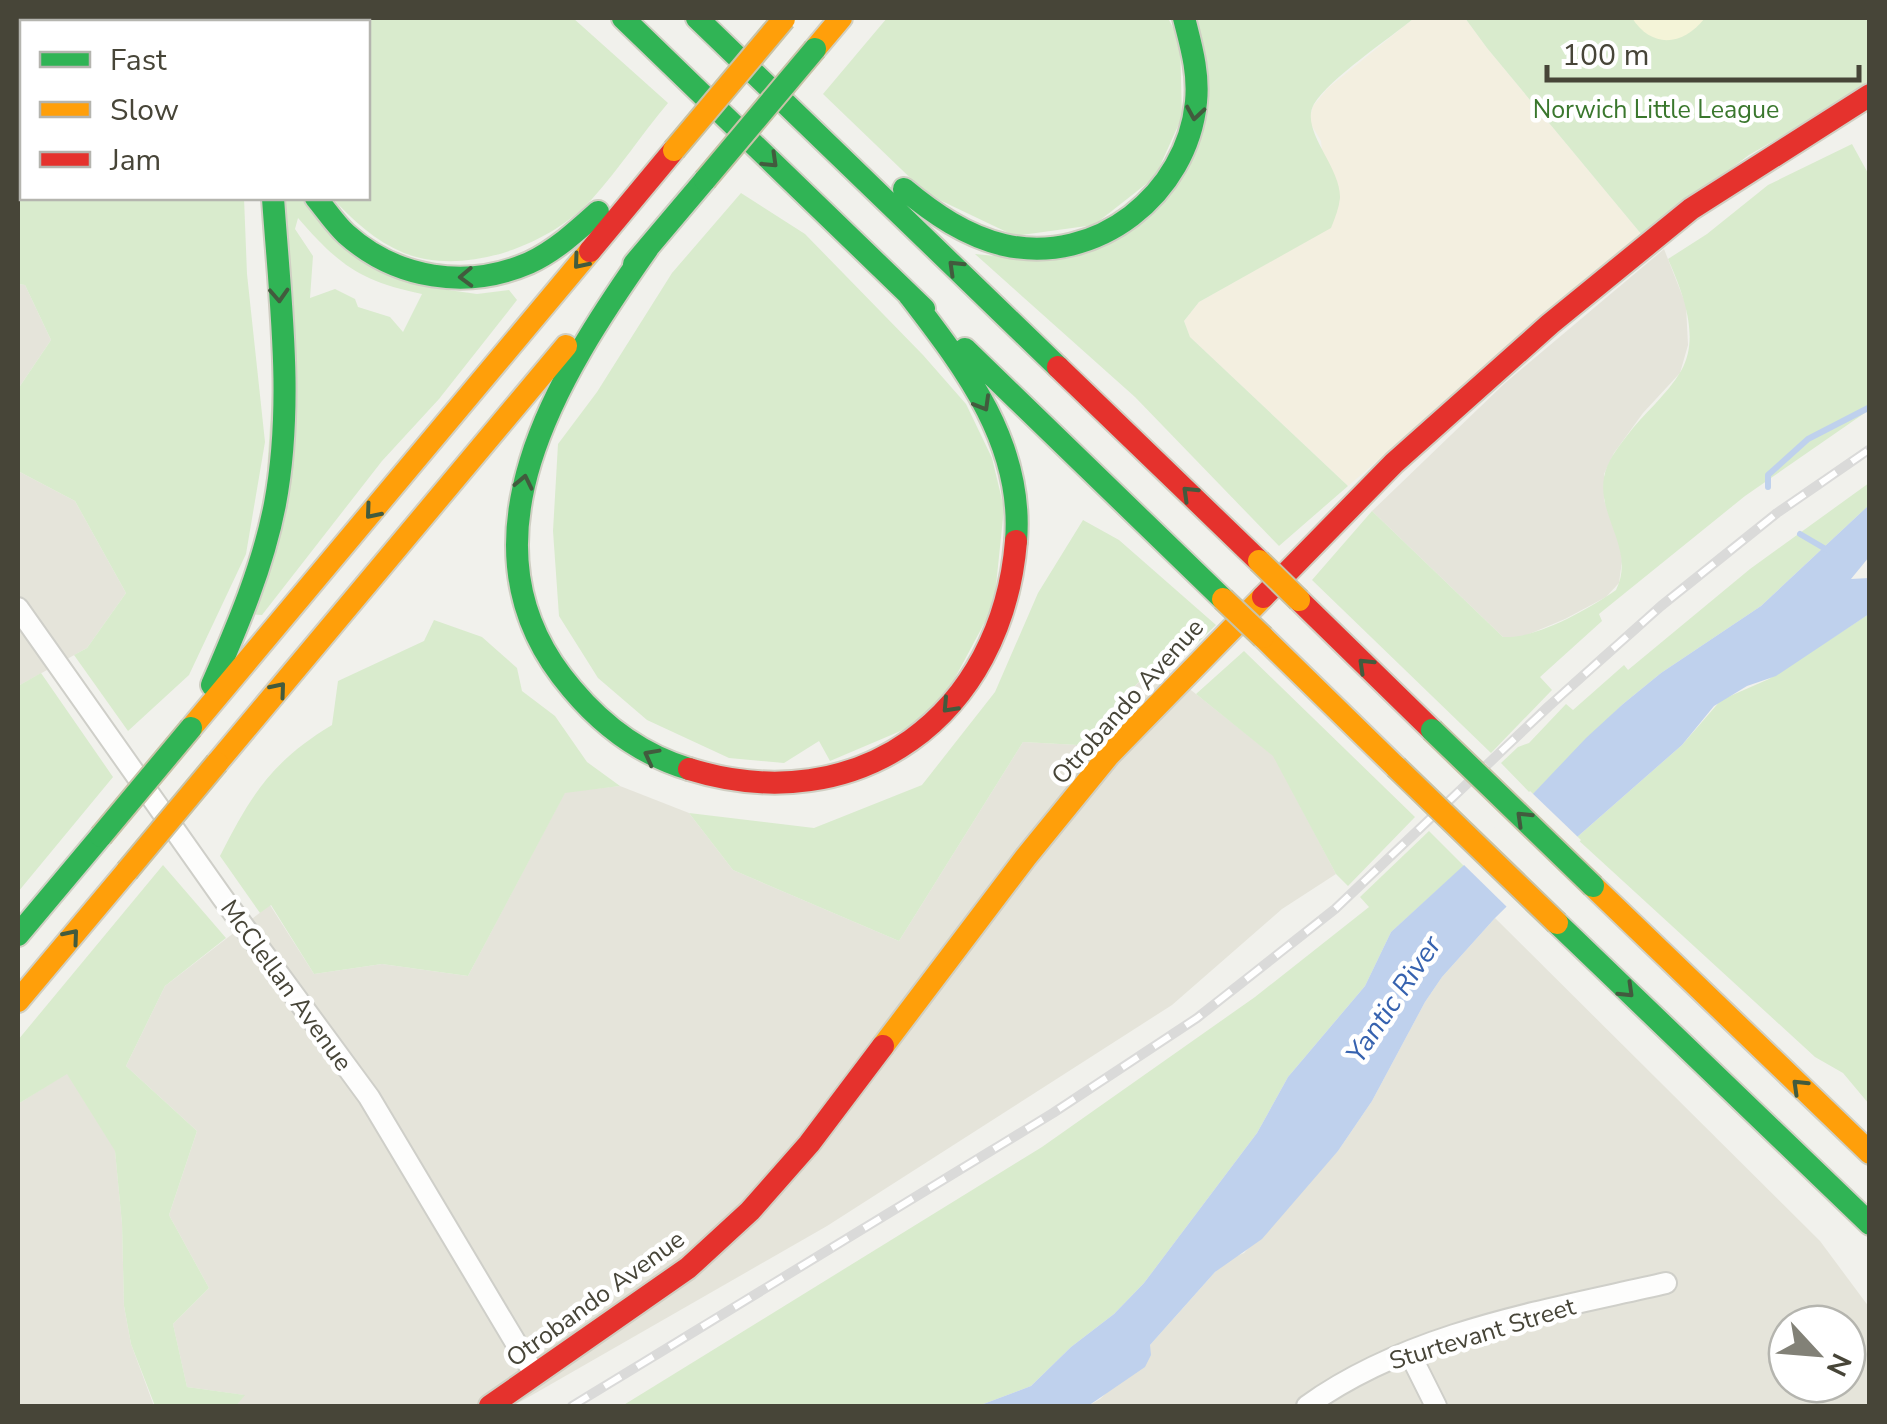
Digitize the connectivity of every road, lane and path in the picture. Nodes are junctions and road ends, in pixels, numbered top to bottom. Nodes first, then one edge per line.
1 (605, 18) edge
2 (623, 18) edge
3 (697, 18) edge
4 (785, 18) edge
5 (841, 18) edge
6 (1184, 18) edge
7 (676, 69) junction
8 (1870, 95) edge
9 (819, 134) junction
10 (670, 156) junction
11 (274, 200) edge
12 (318, 200) edge
13 (648, 248) junction
14 (909, 295) junction
15 (18, 608) edge
16 (193, 726) junction
17 (18, 936) edge
18 (18, 1001) edge
19 (1870, 1154) edge
20 (1851, 1206) junction
21 (1870, 1224) edge
22 (1870, 1246) edge
23 (1666, 1282) dead end
24 (1408, 1352) junction
25 (535, 1375) junction
26 (490, 1406) edge
27 (1307, 1406) edge
28 (1436, 1406) edge

1 - 7 main road
2 - 7 main road
3 - 9 main road
4 - 10 main road, bridge
5 - 13 main road, bridge
6 -> 9 main road
7 -> 14 main road
8 - 25 main road, Otrobando Avenue
19 -> 9 main road, bridge
10 -> 12 main road
10 -> 16 main road
11 -> 16 main road
14 -> 13 main road
18 -> 13 main road, bridge
14 -> 20 main road, bridge
15 - 25 street, McClellan Avenue
16 - 17 main road, bridge
20 - 21 main road
20 - 22 main road
23 - 24 street, Sturtevant Street
24 - 27 street, Sturtevant Street
24 - 28 street
25 - 26 main road, Otrobando Avenue

